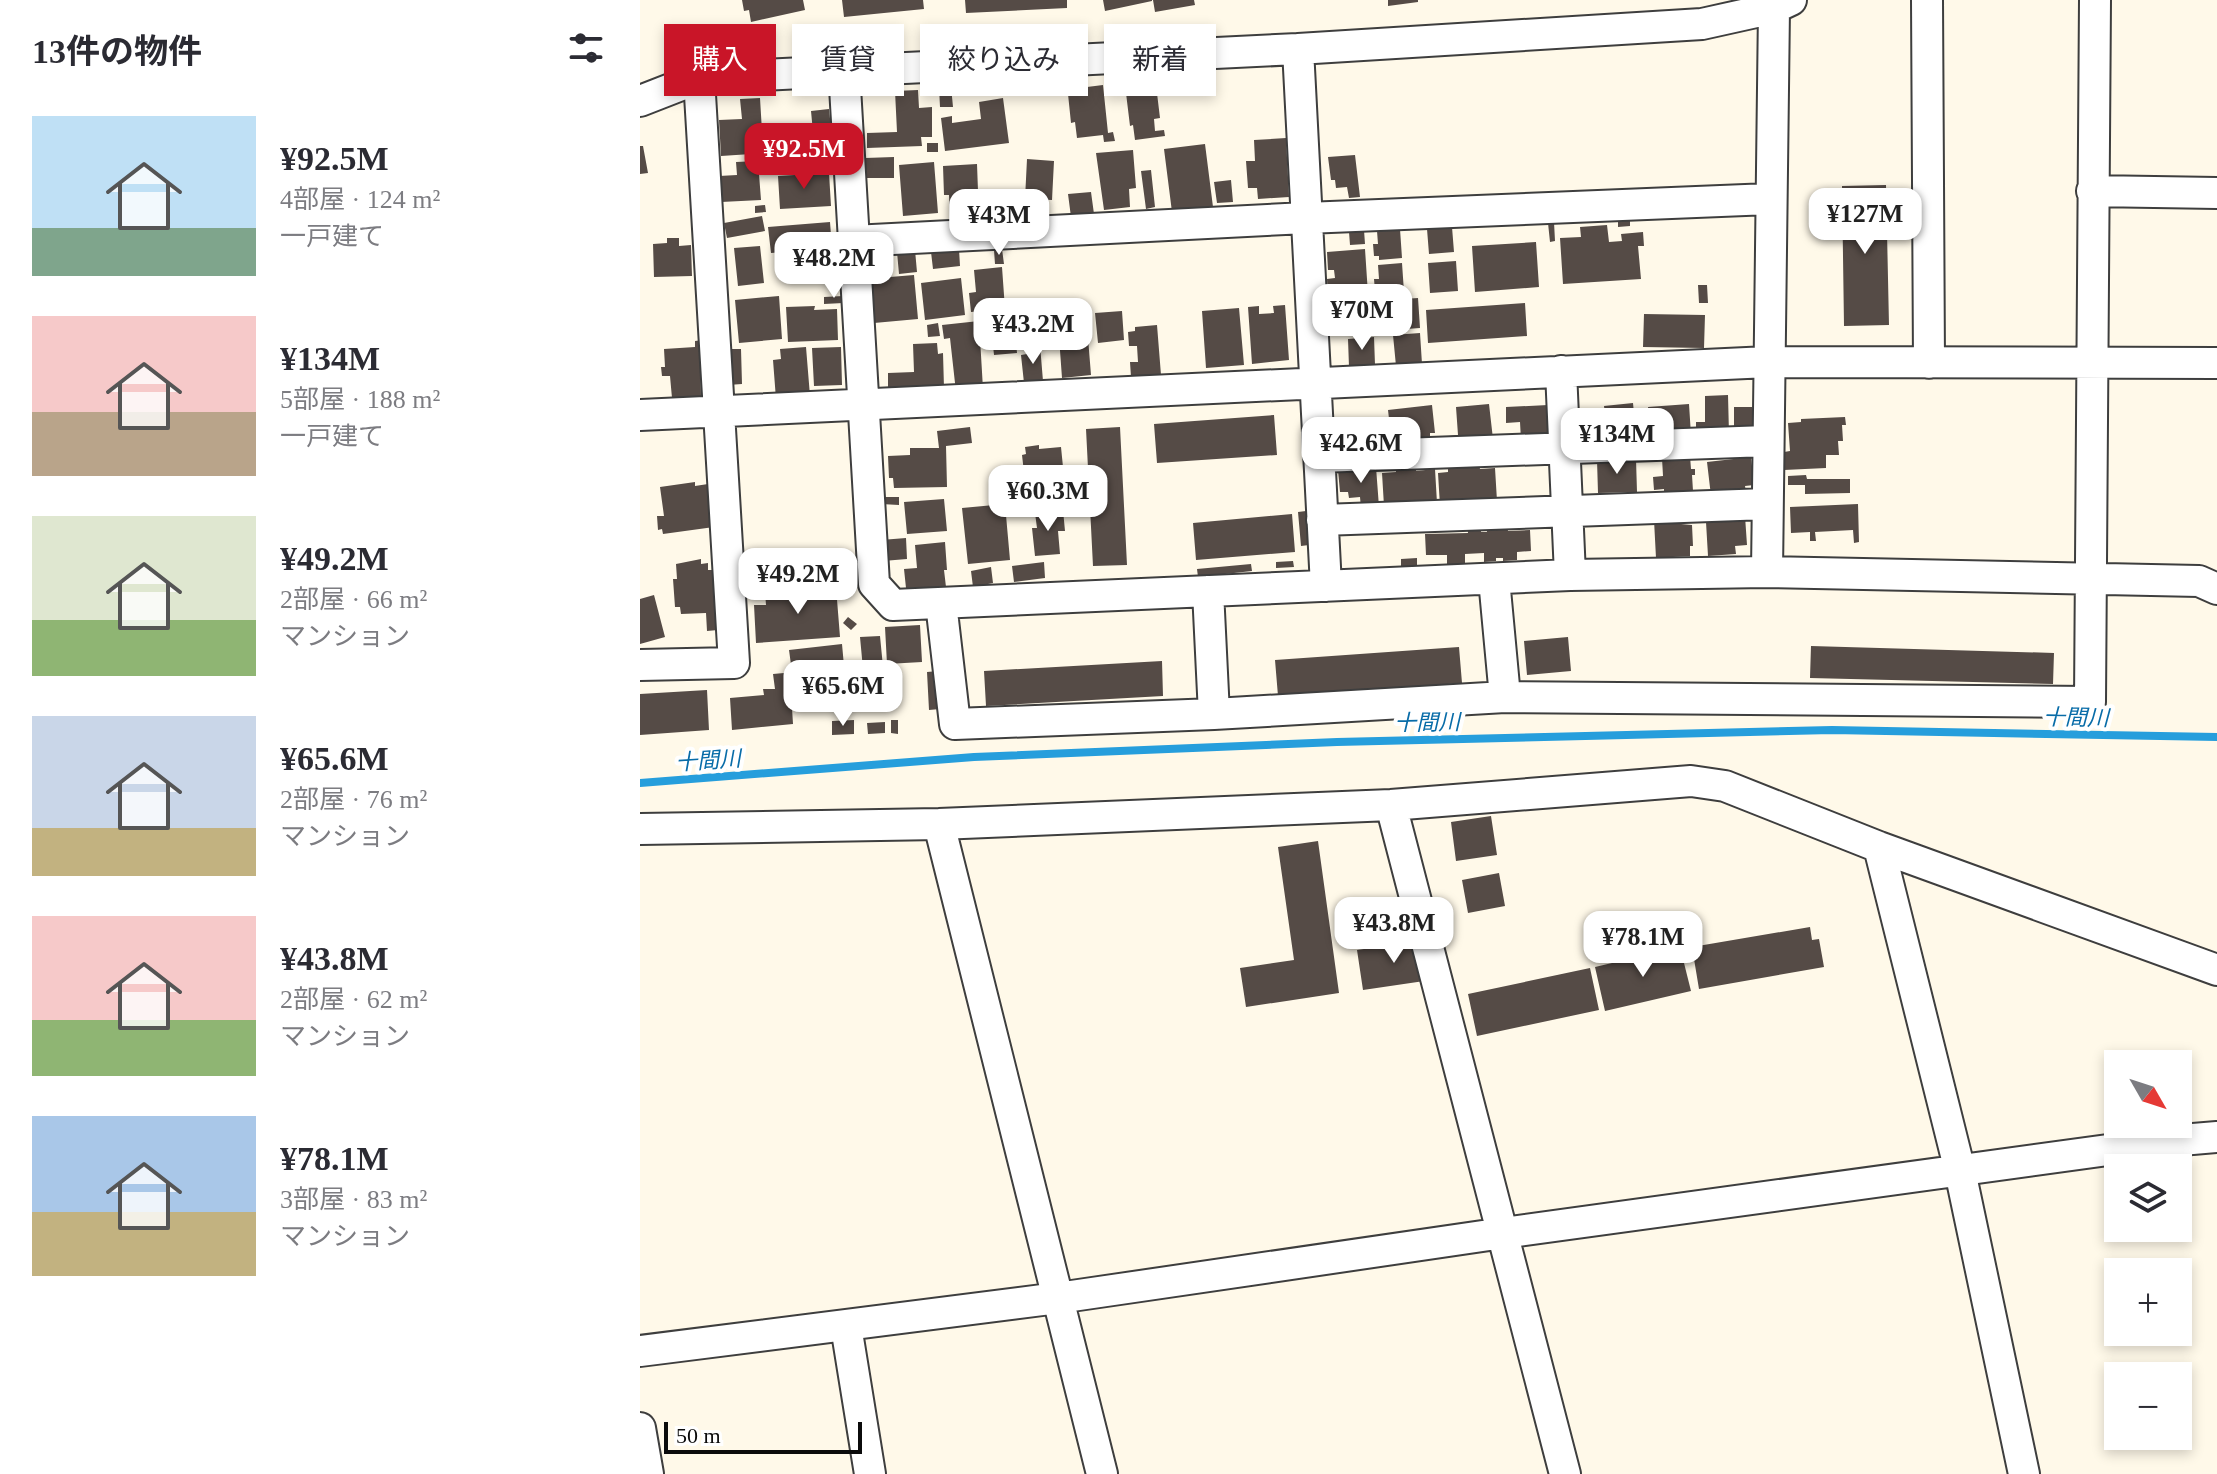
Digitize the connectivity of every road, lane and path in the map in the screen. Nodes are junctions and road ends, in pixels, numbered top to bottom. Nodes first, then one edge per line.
1 (1927, 0) edge
2 (2095, 0) edge
3 (1783, 4) edge
4 (1298, 49) junction
5 (904, 67) edge
6 (664, 92) edge
7 (700, 96) edge
8 (845, 96) edge
9 (640, 101) edge
10 (2092, 191) junction
11 (2217, 193) edge
12 (1770, 199) junction
13 (1306, 218) junction
14 (853, 241) junction
15 (1768, 362) junction
16 (1929, 363) junction
17 (2217, 363) edge
18 (2091, 364) junction
19 (1561, 371) junction
20 (1315, 383) junction
21 (864, 404) junction
22 (720, 411) junction
23 (640, 415) edge
24 (1767, 441) junction
25 (1566, 448) junction
26 (1319, 457) junction
27 (1767, 504) junction
28 (1568, 511) junction
29 (1322, 520) junction
30 (1767, 572) junction
31 (1570, 575) junction
32 (2092, 578) junction
33 (1494, 579) junction
34 (1326, 586) junction
35 (2217, 589) edge
36 (1208, 591) junction
37 (941, 603) junction
38 (640, 665) edge
39 (1505, 697) junction
40 (1214, 714) junction
41 (1391, 805) junction
42 (939, 824) junction
43 (640, 829) edge
44 (1879, 847) junction
45 (2217, 970) edge
46 (2217, 1137) edge
47 (1960, 1171) junction
48 (1503, 1233) junction
49 (1058, 1298) junction
50 (846, 1326) junction
51 (640, 1351) edge
52 (640, 1428) edge
53 (648, 1474) edge
54 (870, 1474) edge
55 (1102, 1474) edge
56 (1565, 1474) edge
57 (2024, 1474) edge

1 - 16 street
2 - 10 street
3 - 4 street
3 - 12 street
4 - 5 street
4 - 13 street
6 - 9 street
7 - 22 street
8 - 14 street
10 - 11 street
10 - 18 street
12 - 13 street
12 - 15 street
13 - 14 street
13 - 20 street
14 - 21 street
15 - 16 street
15 - 19 street
15 - 24 street
16 - 18 street
17 - 18 street
18 - 32 street
19 - 20 street
19 - 25 street
20 - 21 street
20 - 26 street
21 - 22 street
21 - 37 street
22 - 23 street
22 - 38 street
24 - 25 street
24 - 27 street
25 - 26 street
25 - 28 street
26 - 29 street
27 - 28 street
27 - 30 street
28 - 29 street
28 - 31 street
29 - 34 street
30 - 31 street
30 - 32 street
31 - 33 street
32 - 35 street
32 - 39 street
33 - 34 street
33 - 39 street
34 - 36 street
36 - 37 street
36 - 40 street
37 - 40 street
39 - 40 street
41 - 42 street
41 - 44 street
41 - 48 street
42 - 43 street
42 - 49 street
44 - 45 street
44 - 47 street
46 - 47 street
47 - 48 street
47 - 57 street
48 - 49 street
48 - 56 street
49 - 50 street
49 - 55 street
50 - 51 street
50 - 54 street
52 - 53 street

